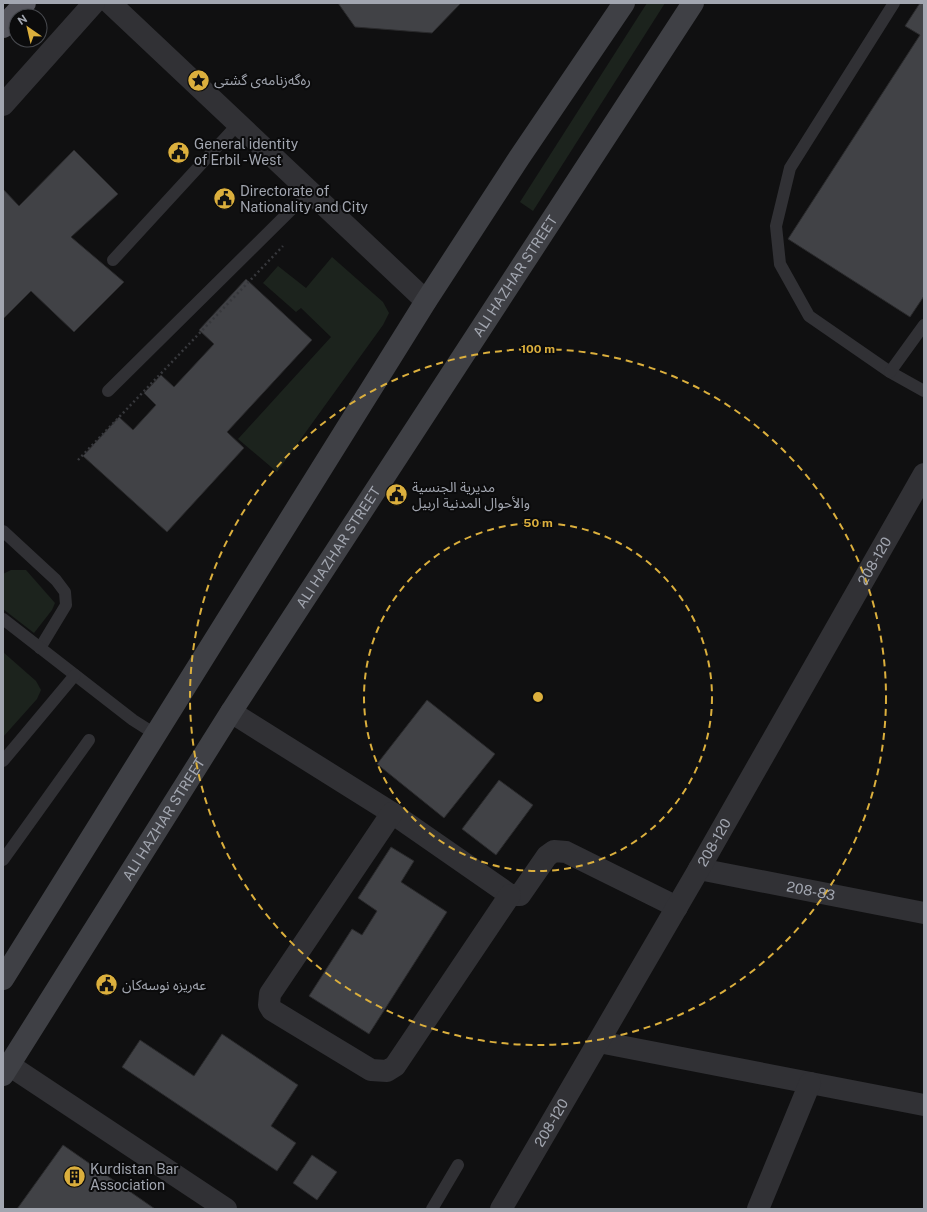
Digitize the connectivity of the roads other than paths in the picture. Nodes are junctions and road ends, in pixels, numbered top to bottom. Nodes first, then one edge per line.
1 (25, 3) edge
2 (94, 3) edge
3 (110, 3) edge
4 (624, 3) edge
5 (692, 3) edge
6 (894, 3) edge
7 (3, 27) edge
8 (3, 104) edge
9 (238, 124) junction
10 (313, 195) junction
11 (113, 260) dead end
12 (426, 300) junction
13 (924, 325) edge
14 (890, 372) junction
15 (108, 391) dead end
16 (924, 391) edge
17 (924, 474) edge
18 (3, 531) edge
19 (3, 619) edge
20 (40, 648) junction
21 (75, 675) junction
22 (231, 712) junction
23 (155, 734) junction
24 (89, 740) dead end
25 (3, 761) edge
26 (392, 813) junction
27 (3, 860) edge
28 (699, 869) junction
29 (510, 895) junction
30 (677, 907) junction
31 (924, 912) edge
32 (3, 979) edge
33 (599, 1042) junction
34 (6, 1070) edge
35 (810, 1083) junction
36 (924, 1105) edge
37 (458, 1165) dead end
38 (226, 1209) edge
39 (432, 1209) edge
40 (501, 1209) edge
41 (758, 1209) edge

1 - 7 highway
2 - 8 street
3 - 9 street
4 - 12 main road
5 - 22 main road, ALI HAZHAR STREET
6 - 14 lane
9 - 10 street
9 - 11 lane
10 - 12 street
10 - 15 lane
12 - 23 main road
13 - 14 lane
14 - 16 lane
17 - 28 street, 208-120
18 - 20 lane
19 - 20 lane
20 - 21 lane
21 - 23 lane
21 - 25 lane
22 - 26 street
22 - 34 main road, ALI HAZHAR STREET
23 - 32 main road
24 - 27 lane
26 - 29 street
26 - 29 street
28 - 30 street, 208-120
28 - 31 street, 208-83
29 - 30 street
30 - 33 street, 208-120
33 - 35 street
33 - 40 street, 208-120
34 - 38 street
35 - 36 street
35 - 41 street
37 - 39 lane

